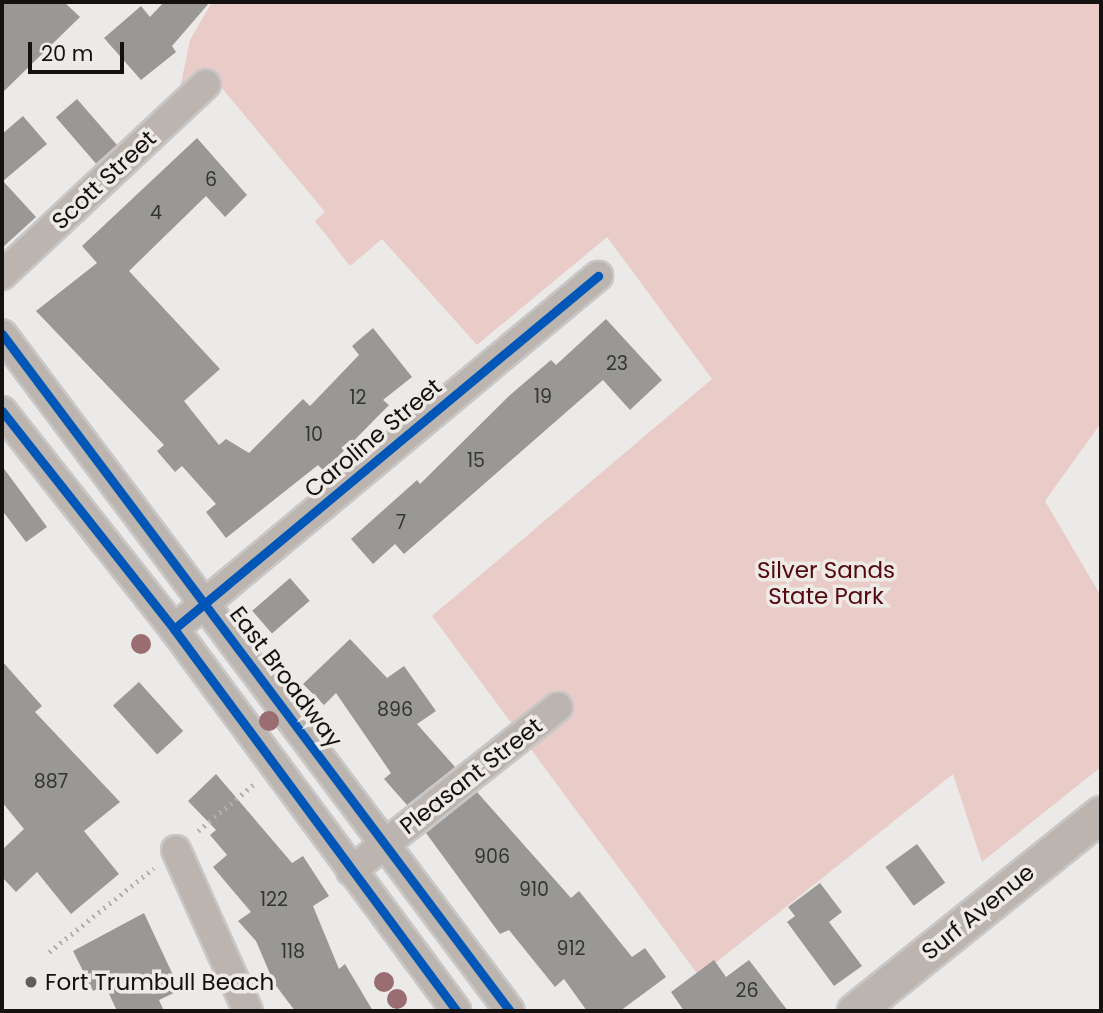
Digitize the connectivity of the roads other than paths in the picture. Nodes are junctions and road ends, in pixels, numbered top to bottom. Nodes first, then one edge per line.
1 (206, 84) dead end
2 (2, 275) edge
3 (598, 276) dead end
4 (2, 334) edge
5 (2, 411) edge
6 (207, 602) junction
7 (174, 629) junction
8 (558, 707) dead end
9 (1101, 814) edge
10 (386, 844) junction
11 (176, 850) dead end
12 (351, 871) junction
13 (248, 1011) edge
14 (457, 1011) edge
15 (510, 1011) edge
16 (855, 1011) edge

1 - 2 street, Scott Street
3 - 6 street, Caroline Street
4 - 6 street, East Broadway
5 - 7 street
6 - 7 street, Caroline Street
6 - 10 street, East Broadway
7 - 12 street
8 - 10 street, Pleasant Street
9 - 16 street, Surf Avenue
10 - 12 street, Pleasant Street
10 - 15 street, East Broadway
11 - 13 street
12 - 14 street

